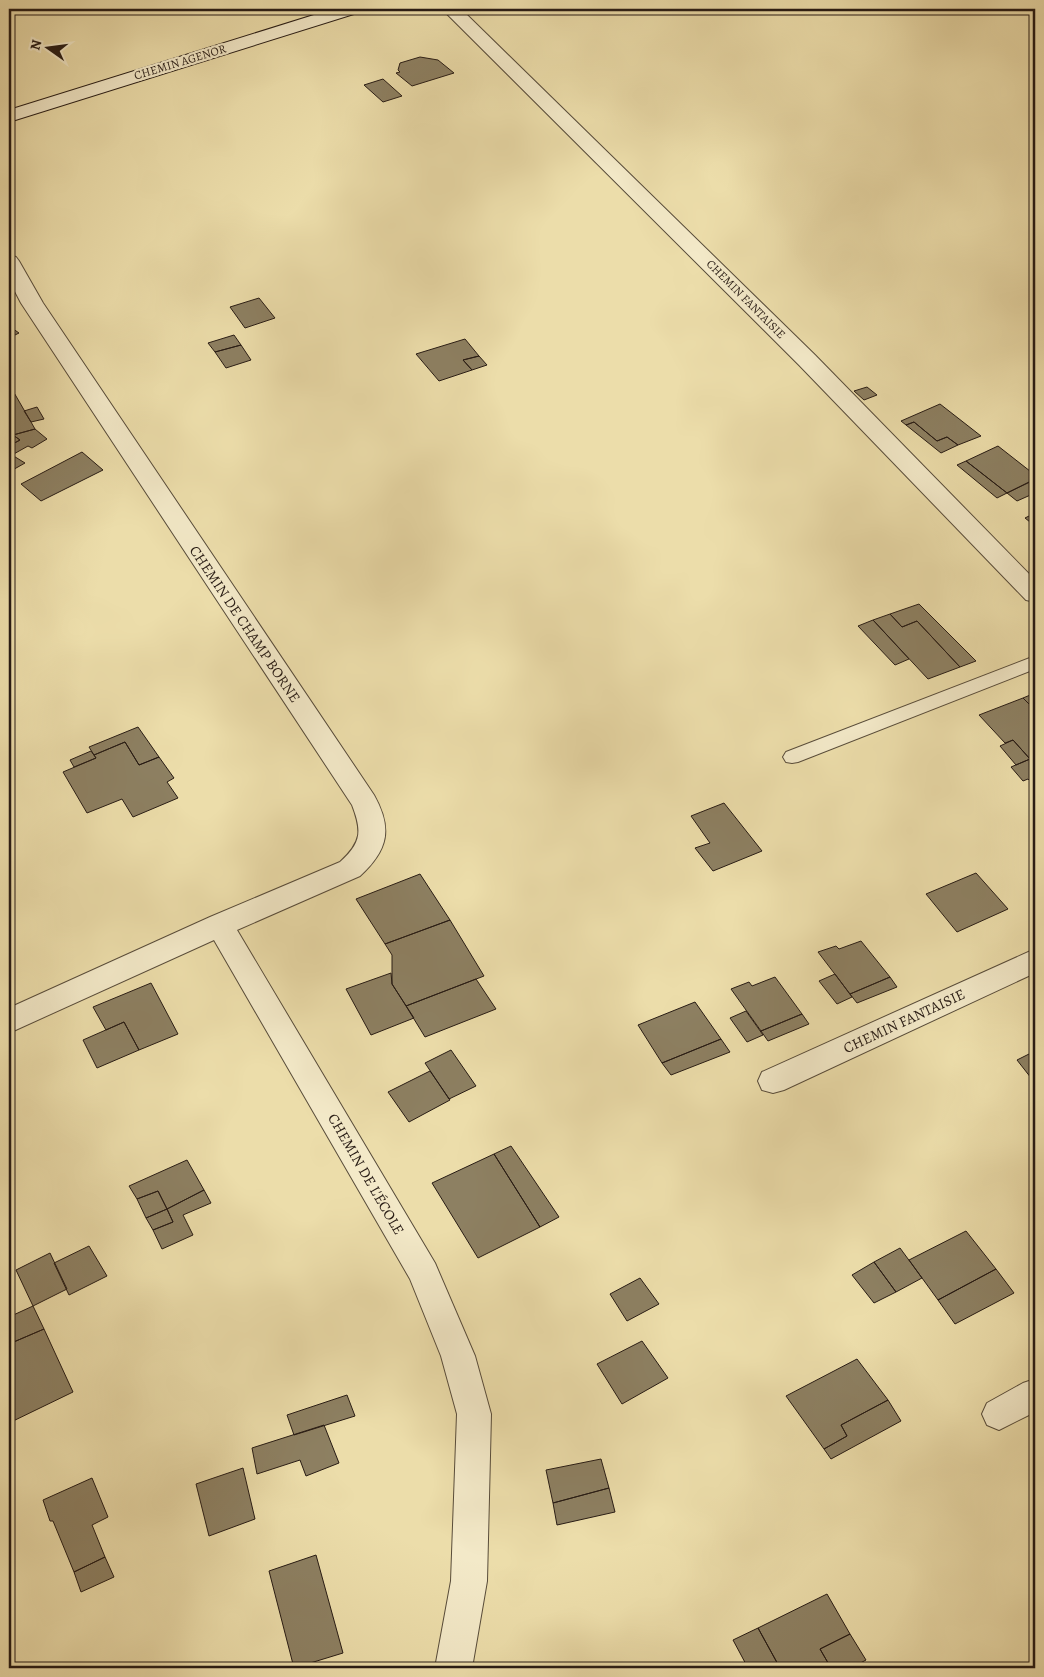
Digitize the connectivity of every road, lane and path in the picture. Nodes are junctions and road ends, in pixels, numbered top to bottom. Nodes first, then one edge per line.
1 (351, 9) edge
2 (450, 9) edge
3 (9, 116) edge
4 (9, 260) edge
5 (1035, 594) edge
6 (1035, 662) edge
7 (792, 757) dead end
8 (220, 925) junction
9 (1035, 960) edge
10 (9, 1021) edge
11 (772, 1081) dead end
12 (1035, 1394) edge
13 (1000, 1414) dead end
14 (454, 1668) edge

1 - 3 street, CHEMIN AGENOR
2 - 5 street, CHEMIN FANTAISIE
4 - 8 street, CHEMIN DE CHAMP BORNE
6 - 7 lane
8 - 10 street
8 - 14 street, CHEMIN DE L'ÉCOLE
9 - 11 street, CHEMIN FANTAISIE
12 - 13 street

